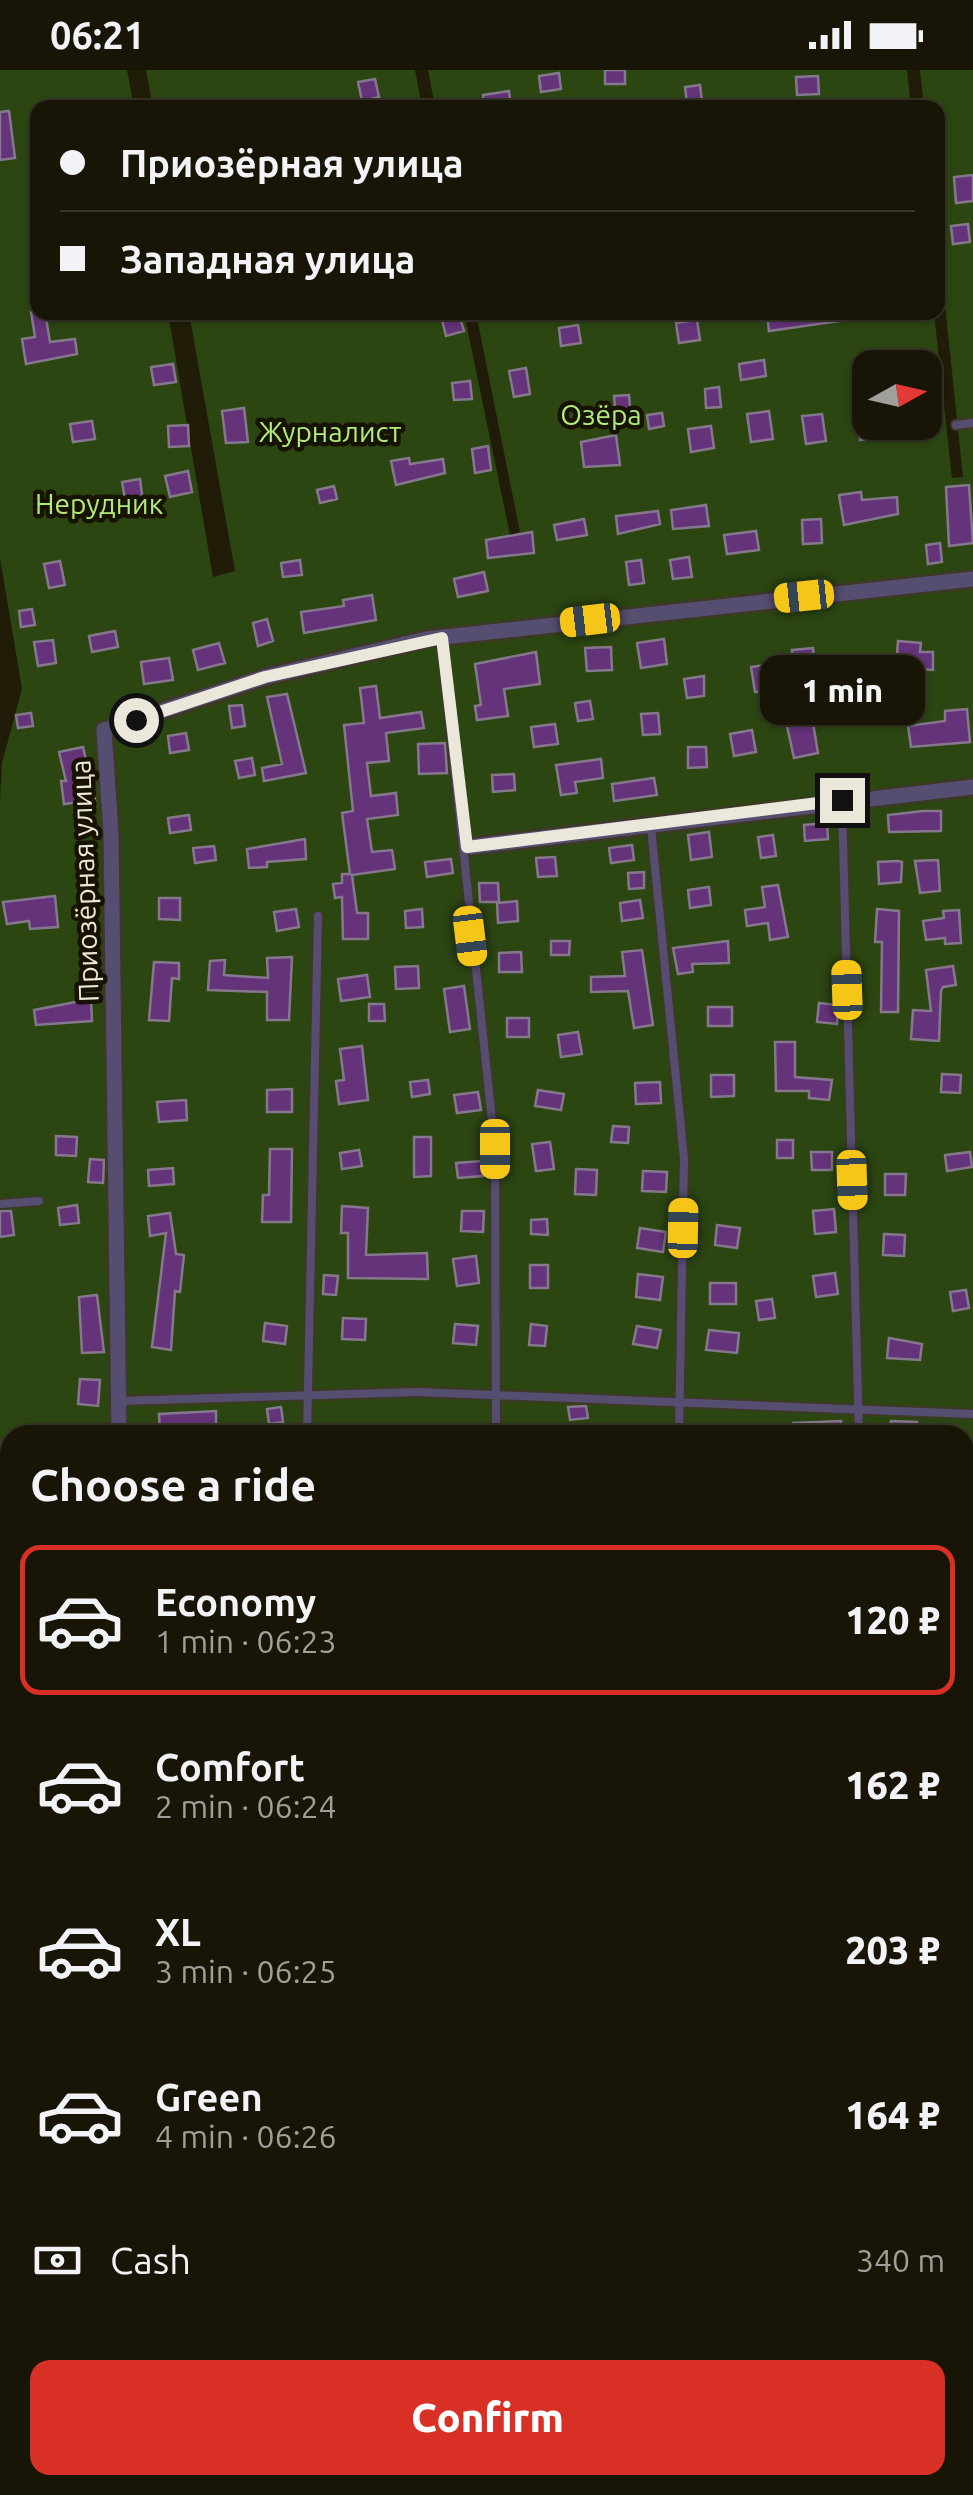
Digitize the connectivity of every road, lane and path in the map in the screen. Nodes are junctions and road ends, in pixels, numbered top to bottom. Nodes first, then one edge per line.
1 (973, 423) edge
2 (956, 426) dead end
3 (973, 579) edge
4 (442, 638) junction
5 (973, 786) edge
6 (842, 800) junction
7 (650, 827) junction
8 (467, 847) junction
9 (318, 916) dead end
10 (39, 1200) dead end
11 (0, 1204) edge
12 (308, 1393) junction
13 (496, 1395) junction
14 (119, 1401) junction
15 (679, 1402) junction
16 (859, 1408) junction
17 (973, 1414) edge
18 (118, 1425) edge
19 (308, 1425) edge
20 (496, 1425) edge
21 (679, 1425) edge
22 (860, 1425) edge

1 - 2 lane
3 - 4 street, Приозёрная улица
4 - 8 lane
4 - 14 street, Приозёрная улица
5 - 6 street
6 - 7 street
6 - 16 lane
7 - 8 street
7 - 15 lane
8 - 13 lane
9 - 12 lane
10 - 11 lane
12 - 13 lane
12 - 14 lane
12 - 19 lane
13 - 15 lane
13 - 20 lane
14 - 18 street, Приозёрная улица
15 - 16 lane
15 - 21 lane
16 - 17 lane
16 - 22 lane

